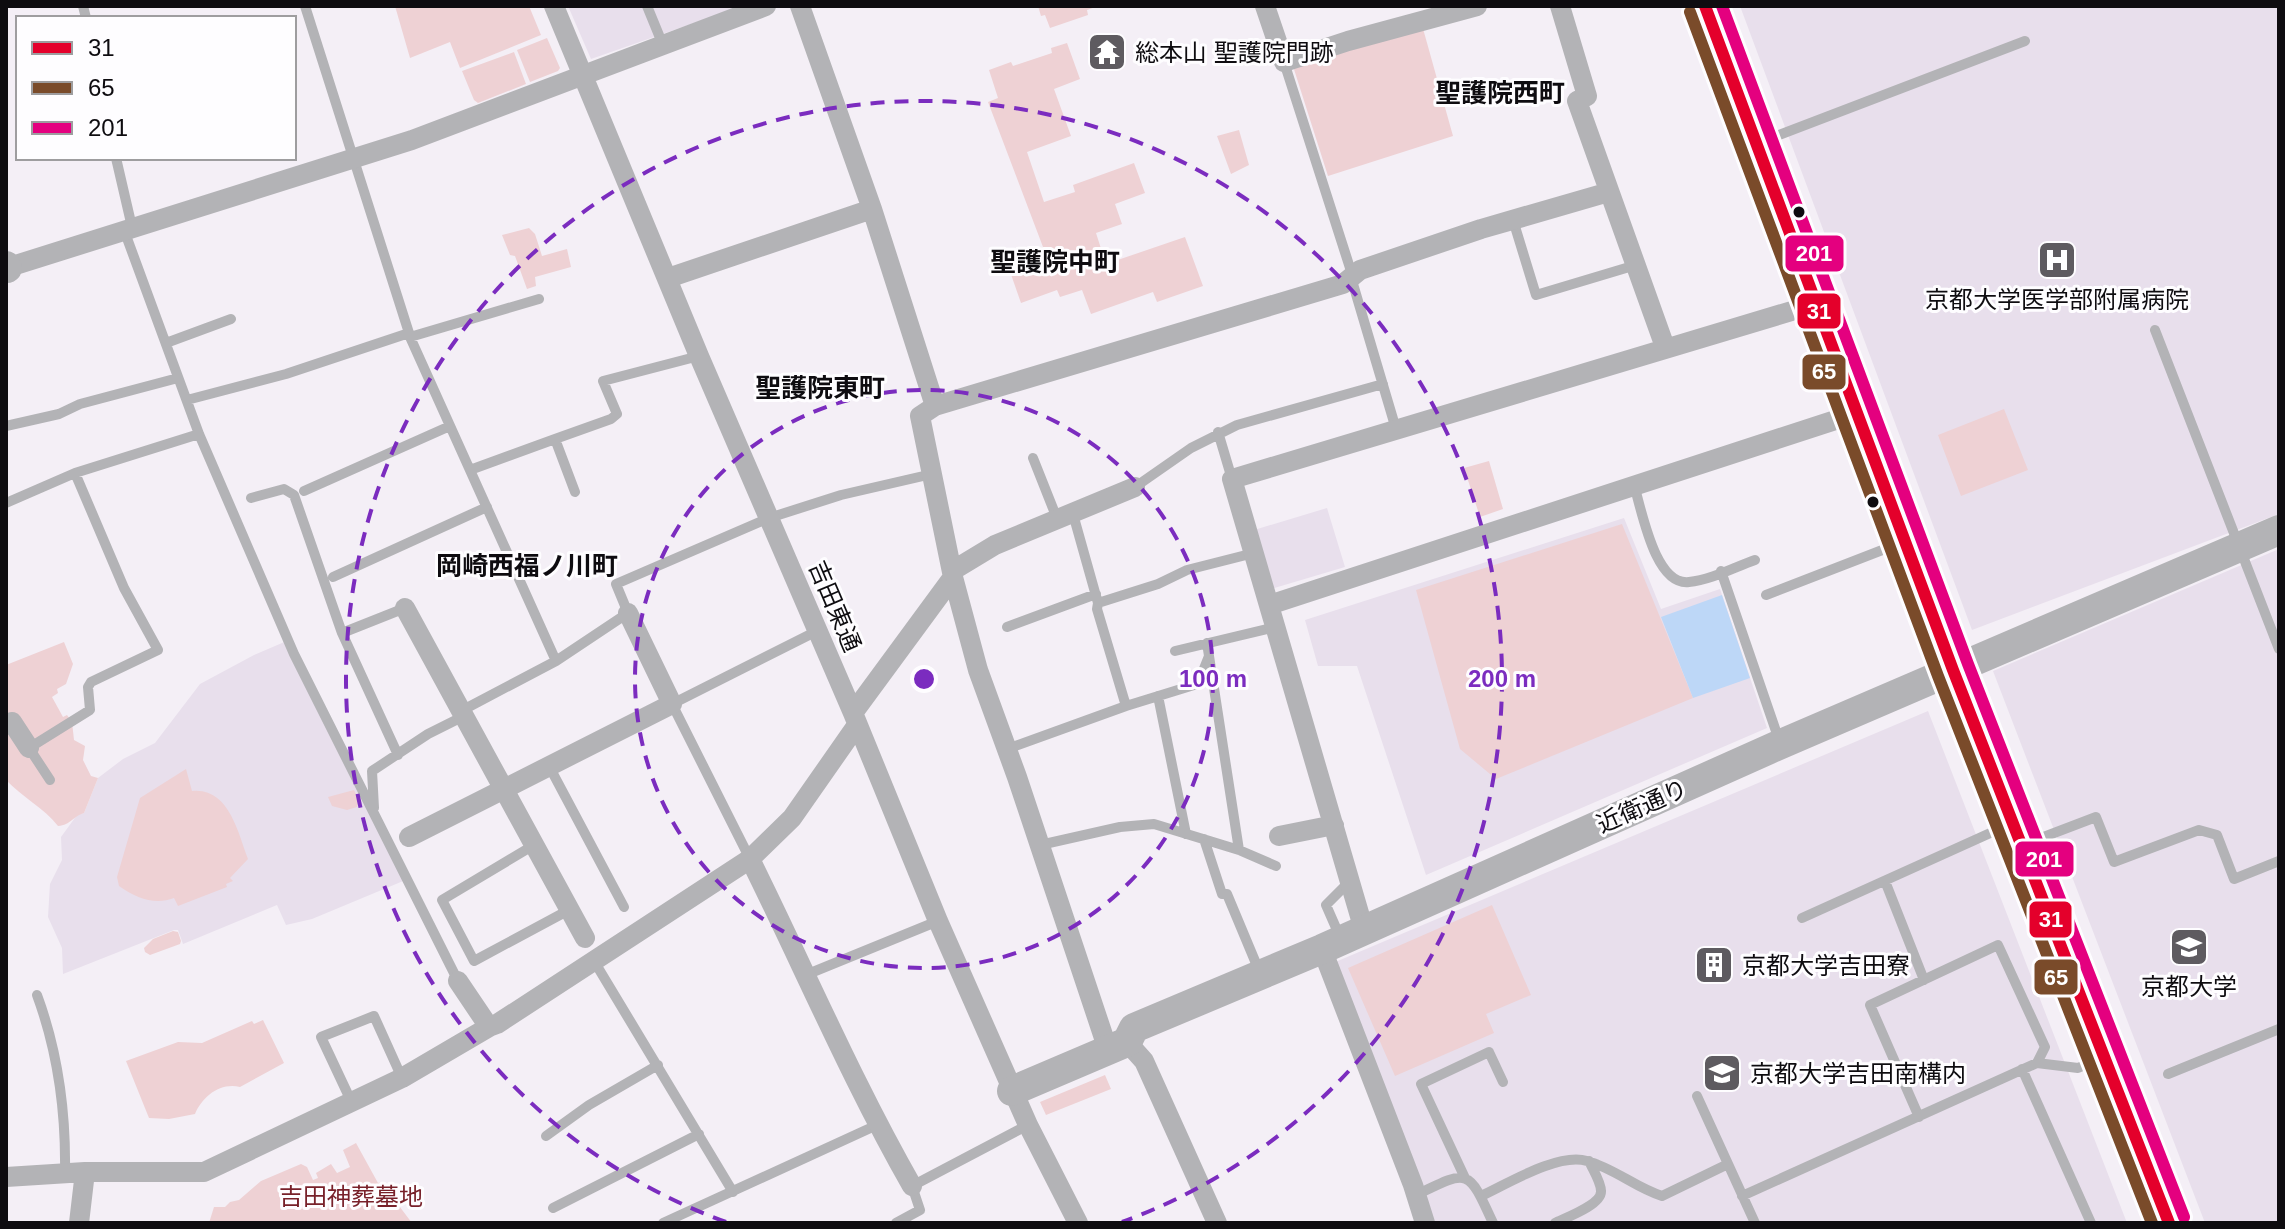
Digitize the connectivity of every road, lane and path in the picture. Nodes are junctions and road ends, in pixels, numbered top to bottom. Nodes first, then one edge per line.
1 (305, 6) edge
2 (554, 6) edge
3 (647, 6) edge
4 (766, 6) edge
5 (800, 6) edge
6 (1265, 6) edge
7 (1477, 6) edge
8 (1560, 6) edge
9 (1705, 6) edge
10 (2025, 41) dead end
11 (663, 45) junction
12 (1284, 62) junction
13 (583, 76) junction
14 (1757, 143) junction
15 (353, 159) junction
16 (116, 160) edge
17 (1609, 192) junction
18 (872, 209) junction
19 (1513, 220) junction
20 (128, 228) junction
21 (1636, 265) junction
22 (6, 268) edge
23 (1352, 277) junction
24 (668, 278) junction
25 (539, 299) dead end
26 (1815, 304) junction
27 (231, 319) dead end
28 (2155, 330) dead end
29 (410, 335) junction
30 (166, 343) junction
31 (1665, 347) junction
32 (699, 356) junction
33 (178, 378) junction
34 (1383, 384) junction
35 (187, 400) junction
36 (935, 406) junction
37 (1857, 413) junction
38 (6, 426) edge
39 (450, 426) junction
40 (1396, 429) junction
41 (1218, 432) junction
42 (199, 434) junction
43 (555, 439) junction
44 (1033, 458) dead end
45 (470, 470) junction
46 (75, 473) junction
47 (932, 474) junction
48 (1232, 479) junction
49 (1634, 485) junction
50 (1135, 487) joint
51 (304, 491) dead end
52 (575, 492) dead end
53 (251, 498) dead end
54 (6, 503) edge
55 (487, 507) junction
56 (769, 518) junction
57 (1066, 518) junction
58 (2279, 530) edge
59 (1905, 541) junction
60 (2241, 547) junction
61 (1254, 553) junction
62 (1755, 560) dead end
63 (1721, 571) junction
64 (953, 574) junction
65 (333, 577) dead end
66 (1766, 595) dead end
67 (1097, 599) junction
68 (1269, 605) junction
69 (405, 608) joint
70 (628, 613) junction
71 (1007, 627) dead end
72 (1276, 627) junction
73 (817, 631) junction
74 (342, 633) junction
75 (1207, 643) junction
76 (2279, 649) edge
77 (1175, 651) dead end
78 (1209, 656) junction
79 (556, 661) junction
80 (1953, 670) junction
81 (1158, 696) junction
82 (672, 704) junction
83 (1126, 706) junction
84 (463, 714) junction
85 (855, 719) junction
86 (6, 725) edge
87 (1781, 744) junction
88 (29, 748) junction
89 (1007, 749) junction
90 (398, 755) junction
91 (549, 766) junction
92 (50, 780) dead end
93 (504, 789) junction
94 (374, 814) junction
95 (1334, 825) junction
96 (1186, 834) junction
97 (2016, 835) junction
98 (1279, 836) dead end
99 (409, 837) dead end
100 (1204, 839) junction
101 (534, 845) junction
102 (1040, 845) junction
103 (1239, 850) junction
104 (750, 859) junction
105 (2279, 861) edge
106 (1276, 866) dead end
107 (1350, 880) junction
108 (1885, 881) junction
109 (624, 907) dead end
110 (569, 910) junction
111 (1802, 918) dead end
112 (938, 921) junction
113 (585, 938) dead end
114 (1342, 940) junction
115 (594, 961) junction
116 (808, 974) junction
117 (1261, 975) junction
118 (1924, 980) junction
119 (458, 981) joint
120 (37, 995) dead end
121 (489, 1027) junction
122 (2279, 1029) edge
123 (1117, 1046) junction
124 (2104, 1057) junction
125 (2037, 1063) junction
126 (658, 1065) junction
127 (2022, 1069) junction
128 (2168, 1074) dead end
129 (402, 1078) junction
130 (1503, 1082) dead end
131 (1012, 1091) junction
132 (1697, 1096) dead end
133 (352, 1103) junction
134 (1919, 1117) junction
135 (877, 1125) junction
136 (1028, 1125) junction
137 (699, 1134) junction
138 (546, 1136) dead end
139 (1589, 1161) junction
140 (1728, 1164) junction
141 (75, 1173) junction
142 (6, 1177) edge
143 (1465, 1178) junction
144 (912, 1186) junction
145 (733, 1192) junction
146 (1416, 1195) junction
147 (1481, 1196) junction
148 (1742, 1196) junction
149 (553, 1208) dead end
150 (914, 1219) edge
151 (79, 1223) edge
152 (663, 1223) edge
153 (896, 1223) edge
154 (1078, 1223) edge
155 (1217, 1223) edge
156 (1425, 1223) edge
157 (1493, 1223) edge
158 (1555, 1223) edge
159 (1755, 1223) edge
160 (2091, 1223) edge
161 (2169, 1223) edge

1 - 15 lane
2 - 13 street, 吉田東通
3 - 11 lane
4 - 11 street
5 - 18 street
6 - 12 street
7 - 12 street
8 - 17 street
9 - 14 main road
10 - 14 lane
11 - 13 street
12 - 23 lane
13 - 15 street
13 - 24 street, 吉田東通
14 - 26 main road
15 - 20 street
15 - 29 lane
16 - 20 lane
17 - 19 street
17 - 21 street
18 - 24 street
18 - 36 street
19 - 21 lane
19 - 23 street
20 - 22 street
20 - 30 lane
21 - 31 street
23 - 34 lane
23 - 36 street
24 - 32 street, 吉田東通
25 - 29 lane
26 - 31 street
26 - 37 main road
27 - 30 lane
28 - 60 lane
29 - 35 lane
29 - 39 lane
30 - 33 lane
31 - 40 street
32 - 43 lane
32 - 56 street, 吉田東通
33 - 35 lane
33 - 38 lane
34 - 40 lane
34 - 41 lane
35 - 42 lane
36 - 47 street
37 - 49 street
37 - 59 main road
39 - 45 lane
39 - 51 lane
40 - 48 street
41 - 48 lane
41 - 50 lane
42 - 46 lane
42 - 94 lane
43 - 45 lane
43 - 52 lane
44 - 57 lane
45 - 55 lane
46 - 54 lane
46 - 88 lane
47 - 56 lane
47 - 64 street
48 - 61 street
49 - 63 lane
49 - 68 street
50 - 57 street
53 - 74 lane
55 - 65 lane
55 - 79 lane
56 - 70 lane
56 - 73 street, 吉田東通
57 - 64 street
57 - 67 lane
58 - 60 street, 近衛通り
59 - 66 lane
59 - 80 main road
60 - 76 lane
60 - 80 street, 近衛通り
61 - 67 lane
61 - 68 street
62 - 63 lane
63 - 87 lane
64 - 85 street
64 - 89 street
67 - 71 lane
67 - 83 lane
68 - 72 street
69 - 74 lane
69 - 84 street
70 - 79 lane
70 - 82 street
72 - 75 lane
72 - 95 street
73 - 82 lane
73 - 85 street, 吉田東通
74 - 90 lane
75 - 77 lane
75 - 78 lane
78 - 81 lane
78 - 103 lane
79 - 84 lane
80 - 87 street, 近衛通り
80 - 97 main road
81 - 83 lane
81 - 96 lane
82 - 91 street
82 - 104 lane
83 - 89 lane
84 - 90 lane
84 - 93 street
85 - 104 street
85 - 112 street, 吉田東通
86 - 88 street
87 - 114 street, 近衛通り
88 - 92 lane
89 - 102 street
90 - 94 lane
91 - 93 street
91 - 109 lane
93 - 99 street
93 - 101 street
94 - 119 lane
95 - 98 street
95 - 107 street
96 - 100 lane
96 - 102 lane
97 - 105 lane
97 - 108 lane
97 - 124 main road
100 - 103 lane
100 - 117 lane
101 - 110 street
101 - 110 lane
102 - 123 street
103 - 106 lane
104 - 115 street
104 - 116 street
107 - 114 street
107 - 114 lane
108 - 111 lane
108 - 118 lane
110 - 113 street
112 - 116 lane
112 - 131 street, 吉田東通
114 - 117 street, 近衛通り
114 - 146 street
115 - 121 street
115 - 126 lane
116 - 135 street
117 - 123 street, 近衛通り
118 - 125 lane
118 - 134 lane
119 - 121 street
120 - 141 lane
121 - 129 street
122 - 128 lane
123 - 131 street, 近衛通り
123 - 155 street
124 - 125 lane
124 - 161 main road
125 - 127 lane
126 - 137 lane
126 - 138 lane
127 - 134 lane
127 - 160 lane
129 - 133 street
129 - 133 lane
130 - 143 lane
131 - 136 street, 吉田東通
132 - 140 lane
133 - 141 street
134 - 148 lane
135 - 144 street
135 - 145 lane
136 - 144 lane
136 - 154 street, 吉田東通
137 - 145 lane
137 - 149 lane
139 - 140 lane
139 - 147 lane
139 - 158 lane
140 - 148 lane
141 - 142 street
141 - 151 street
143 - 146 lane
143 - 147 lane
144 - 150 lane
145 - 152 lane
146 - 156 street
147 - 157 lane
148 - 159 lane
150 - 153 lane

